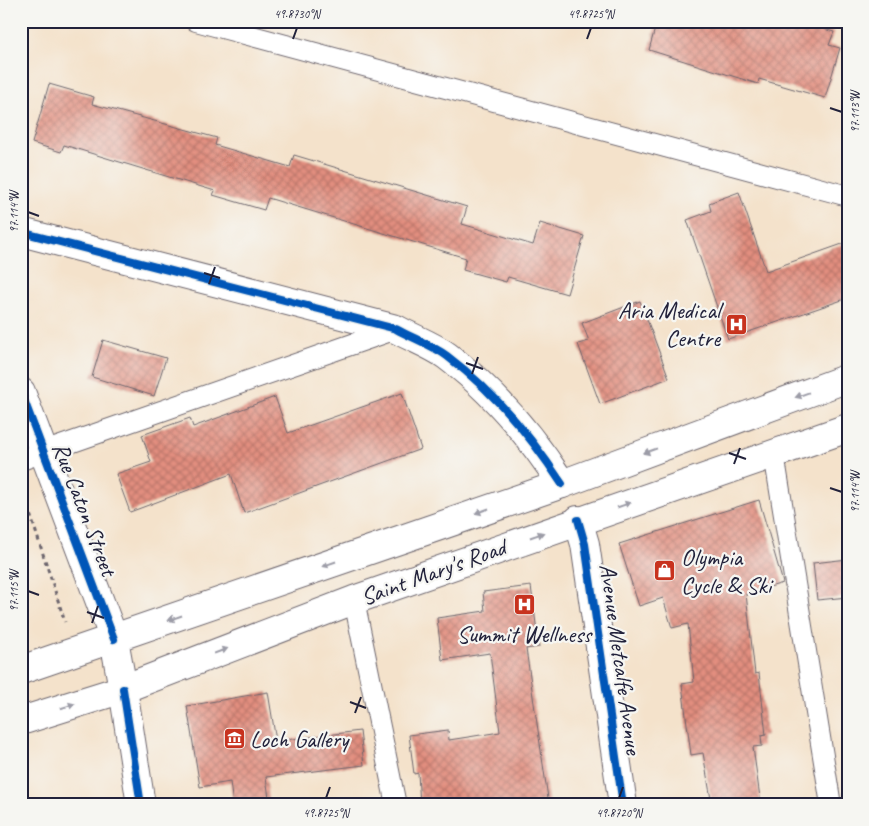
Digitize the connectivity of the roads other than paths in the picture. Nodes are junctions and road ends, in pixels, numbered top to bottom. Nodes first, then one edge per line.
1 (196, 21) edge
2 (848, 196) edge
3 (21, 232) edge
4 (396, 329) junction
5 (848, 378) edge
6 (21, 392) edge
7 (848, 428) edge
8 (774, 454) junction
9 (32, 456) edge
10 (562, 484) junction
11 (578, 520) junction
12 (354, 600) junction
13 (114, 639) junction
14 (21, 670) edge
15 (123, 689) junction
16 (21, 721) edge
17 (141, 805) edge
18 (396, 805) edge
19 (622, 805) edge
20 (831, 805) edge

1 - 2 lane
3 - 4 main road, Avenue Metcalfe Avenue
4 - 9 lane
4 - 10 main road, Avenue Metcalfe Avenue
5 -> 10 main road, Saint Mary's Road
6 - 9 main road, Rue Caton Street
7 - 8 main road, Saint Mary's Road
11 -> 8 main road, Saint Mary's Road
8 - 20 lane
9 - 13 main road, Rue Caton Street
10 - 11 main road, Avenue Metcalfe Avenue
10 -> 13 main road, Saint Mary's Road
12 -> 11 main road, Saint Mary's Road
11 - 19 main road, Avenue Metcalfe Avenue
15 -> 12 main road, Saint Mary's Road
12 - 18 lane
13 - 14 main road, Saint Mary's Road
13 - 15 main road, Rue Caton Street
16 -> 15 main road, Saint Mary's Road
15 - 17 main road, Rue Caton Street

